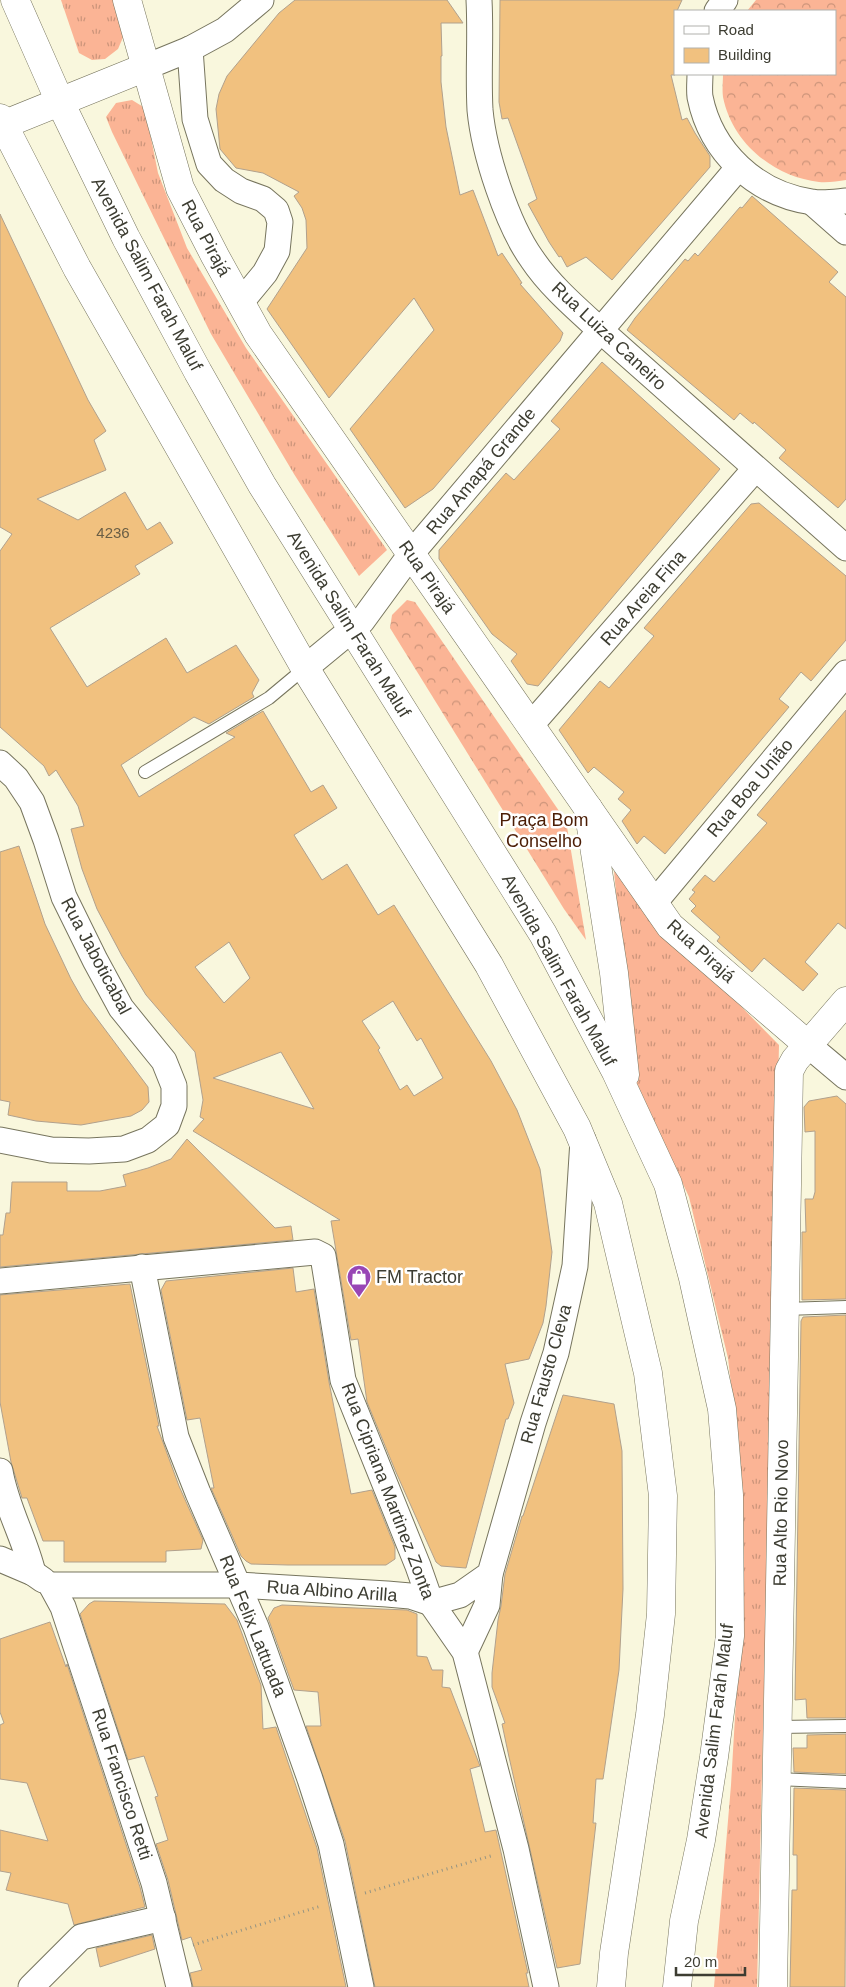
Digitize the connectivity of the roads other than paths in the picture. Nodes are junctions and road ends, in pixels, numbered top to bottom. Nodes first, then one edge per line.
1 (15, 0) edge
2 (127, 0) edge
3 (261, 0) edge
4 (479, 0) edge
5 (726, 0) edge
6 (718, 10) edge
7 (190, 50) junction
8 (146, 67) junction
9 (700, 75) edge
10 (60, 102) junction
11 (1, 123) edge
12 (738, 168) junction
13 (846, 201) edge
14 (813, 203) junction
15 (846, 232) edge
16 (241, 302) junction
17 (600, 330) junction
18 (755, 469) junction
19 (846, 548) edge
20 (411, 554) junction
21 (353, 629) junction
22 (305, 668) junction
23 (846, 673) edge
24 (530, 726) junction
25 (0, 763) edge
26 (145, 772) dead end
27 (588, 808) junction
28 (654, 903) junction
29 (846, 1001) edge
30 (808, 1045) junction
31 (846, 1077) edge
32 (626, 1094) junction
33 (0, 1140) edge
34 (583, 1140) junction
35 (142, 1267) junction
36 (0, 1281) edge
37 (846, 1307) edge
38 (785, 1309) junction
39 (0, 1471) edge
40 (0, 1559) edge
41 (490, 1574) junction
42 (42, 1579) junction
43 (238, 1585) junction
44 (431, 1603) junction
45 (465, 1652) junction
46 (846, 1726) edge
47 (778, 1728) junction
48 (777, 1779) junction
49 (846, 1782) edge
50 (163, 1918) junction
51 (31, 1987) edge
52 (179, 1987) edge
53 (362, 1987) edge
54 (546, 1987) edge
55 (611, 1987) edge
56 (677, 1987) edge
57 (773, 1987) edge

1 - 10 main road, Avenida Salim Farah Maluf
2 - 8 main road, Rua Pirajá
3 - 7 street
4 - 17 street, Rua Luiza Caneiro
5 - 6 street
7 - 8 street
7 - 16 street
8 - 10 main road
8 - 16 main road, Rua Pirajá
9 - 12 street
10 - 11 main road
10 - 21 main road, Avenida Salim Farah Maluf
11 - 22 main road
12 - 14 street
12 - 17 street, Rua Amapá Grande
13 - 14 street
14 - 15 street
16 - 20 main road, Rua Pirajá
17 - 18 street, Rua Luiza Caneiro
17 - 20 street, Rua Amapá Grande
18 - 19 street, Rua Luiza Caneiro
18 - 24 street, Rua Areia Fina
20 - 21 street, Rua Amapá Grande
20 - 24 main road, Rua Pirajá
21 - 22 street, Rua Amapá Grande
21 - 32 main road, Avenida Salim Farah Maluf
22 - 26 lane, Rua Amapá Grande
22 - 34 main road
23 - 28 street, Rua Boa União
24 - 27 main road, Rua Pirajá
25 - 33 street, Rua Jaboticabal
27 - 28 main road, Rua Pirajá
27 - 32 main road
28 - 30 main road, Rua Pirajá
29 - 30 main road, Rua Alto Rio Novo
30 - 31 street, Rua Pirajá
30 - 38 main road, Rua Alto Rio Novo
32 - 56 main road, Avenida Salim Farah Maluf
34 - 41 street, Rua Fausto Cleva
34 - 55 main road
35 - 36 street
35 - 43 street, Rua Felix Lattuada
35 - 44 street, Rua Cipriana Martinez Zonta
37 - 38 lane
38 - 47 main road, Rua Alto Rio Novo
39 - 42 street, Rua Francisco Retti
40 - 42 street
41 - 44 street
41 - 45 street, Rua Fausto Cleva
42 - 43 street, Rua Albino Arilla
42 - 50 street, Rua Francisco Retti
43 - 44 street, Rua Albino Arilla
43 - 53 street, Rua Felix Lattuada
44 - 45 street, Rua Cipriana Martinez Zonta
45 - 54 street, Rua Cipriana Martinez Zonta
46 - 47 lane
47 - 48 main road, Rua Alto Rio Novo
48 - 49 lane
48 - 57 main road, Rua Alto Rio Novo
50 - 51 street
50 - 52 street, Rua Francisco Retti

